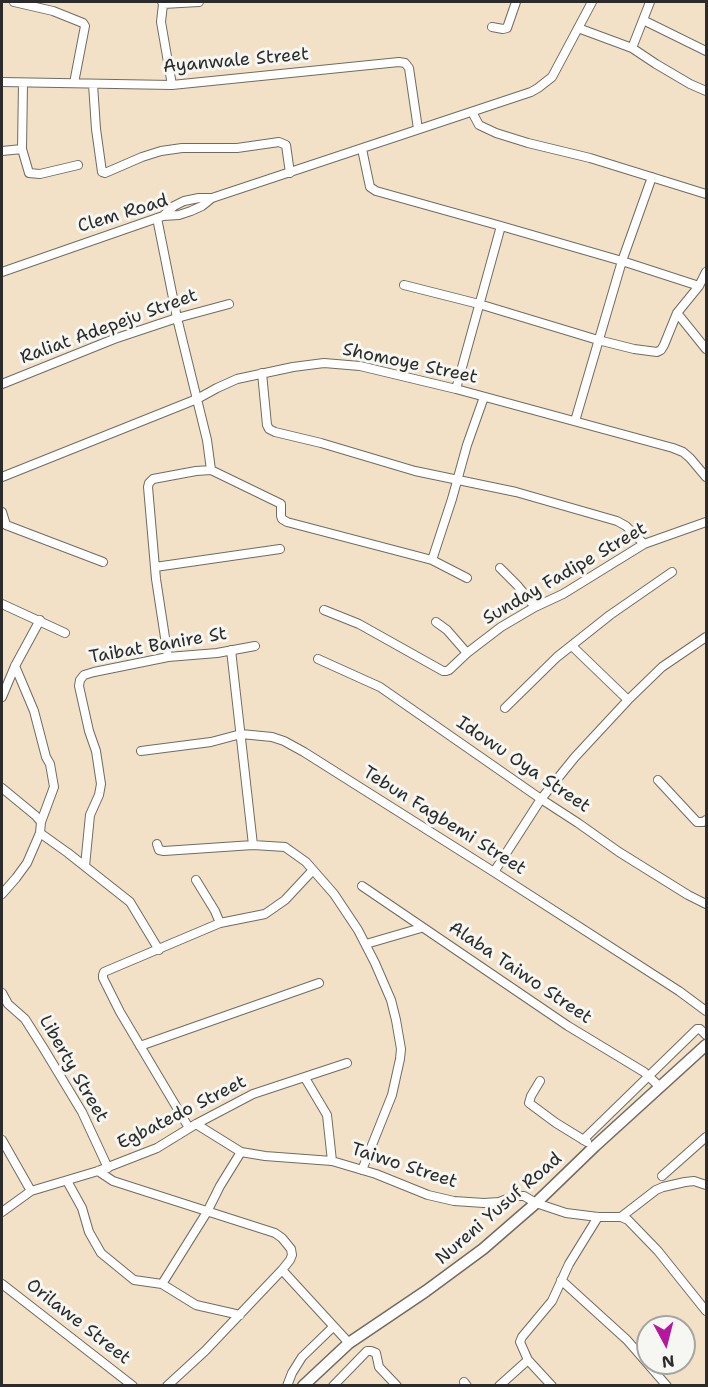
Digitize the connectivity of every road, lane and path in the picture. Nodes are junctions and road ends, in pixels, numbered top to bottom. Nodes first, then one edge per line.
1 (14, 2) edge
2 (199, 2) edge
3 (516, 2) edge
4 (592, 2) edge
5 (650, 2) edge
6 (162, 3) edge
7 (643, 20) junction
8 (492, 27) dead end
9 (578, 27) junction
10 (632, 48) junction
11 (706, 51) edge
12 (2, 82) edge
13 (23, 82) junction
14 (74, 83) junction
15 (93, 84) junction
16 (172, 85) junction
17 (706, 91) edge
18 (472, 112) junction
19 (418, 129) junction
20 (22, 149) junction
21 (362, 149) junction
22 (2, 151) edge
23 (78, 165) dead end
24 (290, 173) junction
25 (651, 177) junction
26 (706, 194) edge
27 (160, 217) junction
28 (501, 226) junction
29 (622, 261) junction
30 (2, 272) edge
31 (706, 272) edge
32 (404, 285) dead end
33 (699, 286) junction
34 (229, 304) dead end
35 (479, 304) junction
36 (677, 313) junction
37 (177, 318) junction
38 (598, 340) junction
39 (706, 350) edge
40 (262, 373) junction
41 (2, 384) edge
42 (456, 389) junction
43 (484, 397) junction
44 (197, 399) junction
45 (575, 421) junction
46 (211, 470) junction
47 (2, 477) edge
48 (706, 477) edge
49 (457, 480) junction
50 (2, 512) edge
51 (706, 524) edge
52 (644, 544) junction
53 (280, 549) dead end
54 (432, 560) junction
55 (103, 562) dead end
56 (155, 567) junction
57 (500, 568) dead end
58 (672, 572) dead end
59 (467, 578) dead end
60 (2, 604) edge
61 (535, 607) junction
62 (324, 610) dead end
63 (40, 621) junction
64 (436, 622) dead end
65 (66, 633) dead end
66 (706, 637) edge
67 (255, 646) dead end
68 (572, 646) junction
69 (231, 650) junction
70 (467, 653) junction
71 (168, 657) junction
72 (318, 658) dead end
73 (15, 666) junction
74 (2, 697) edge
75 (628, 700) junction
76 (505, 708) dead end
77 (241, 734) junction
78 (141, 751) dead end
79 (658, 780) dead end
80 (2, 788) edge
81 (542, 799) junction
82 (706, 820) edge
83 (41, 822) junction
84 (40, 833) junction
85 (157, 844) dead end
86 (253, 845) junction
87 (85, 866) junction
88 (313, 870) junction
89 (494, 872) junction
90 (196, 880) dead end
91 (362, 886) dead end
92 (2, 894) edge
93 (706, 904) edge
94 (220, 923) junction
95 (421, 928) junction
96 (366, 944) junction
97 (159, 950) junction
98 (319, 983) dead end
99 (2, 993) edge
100 (706, 1011) edge
101 (706, 1035) edge
102 (706, 1045) edge
103 (140, 1046) junction
104 (348, 1063) dead end
105 (648, 1076) junction
106 (305, 1078) junction
107 (540, 1081) dead end
108 (660, 1088) junction
109 (193, 1126) junction
110 (706, 1137) edge
111 (2, 1140) edge
112 (583, 1140) junction
113 (595, 1146) junction
114 (241, 1152) junction
115 (332, 1161) junction
116 (108, 1168) junction
117 (362, 1170) junction
118 (98, 1171) junction
119 (662, 1176) dead end
120 (67, 1180) junction
121 (706, 1185) edge
122 (31, 1191) junction
123 (536, 1203) junction
124 (2, 1212) edge
125 (207, 1212) junction
126 (598, 1217) junction
127 (621, 1217) junction
128 (282, 1270) junction
129 (561, 1280) junction
130 (2, 1284) edge
131 (162, 1284) junction
132 (706, 1311) edge
133 (240, 1315) junction
134 (333, 1327) junction
135 (354, 1340) junction
136 (367, 1351) junction
137 (528, 1360) junction
138 (133, 1386) edge
139 (167, 1386) edge
140 (287, 1386) edge
141 (303, 1386) edge
142 (333, 1386) edge
143 (397, 1386) edge
144 (499, 1386) edge
145 (552, 1386) edge
146 (667, 1386) edge

1 - 14 street
2 - 6 street
3 - 8 street
4 - 9 street
5 - 7 street
6 - 16 street
7 - 10 street
7 - 11 street
9 - 10 street
9 - 18 street
10 - 17 street
12 - 13 street, Ayanwale Street
13 - 14 street, Ayanwale Street
13 - 20 street
14 - 15 street, Ayanwale Street
15 - 16 street, Ayanwale Street
15 - 24 street
16 - 19 street, Ayanwale Street
18 - 19 street
18 - 25 street
19 - 21 street
20 - 22 street
20 - 23 street
21 - 24 street
21 - 28 street
24 - 27 street, Clem Road
25 - 26 street
25 - 29 street
27 - 30 street, Clem Road
27 - 37 street
28 - 29 street
28 - 35 street
29 - 33 street
29 - 38 street
31 - 33 street
32 - 35 street
33 - 36 street
34 - 37 street, Raliat Adepeju Street
35 - 38 street
35 - 42 street
36 - 38 street
36 - 39 street
37 - 41 street, Raliat Adepeju Street
37 - 44 street
38 - 45 street
40 - 42 street, Shomoye Street
40 - 44 street, Shomoye Street
40 - 49 street
42 - 43 street, Shomoye Street
43 - 45 street, Shomoye Street
43 - 49 street
44 - 46 street
44 - 47 street, Shomoye Street
45 - 48 street, Shomoye Street
46 - 54 street
46 - 56 street
49 - 52 street
49 - 54 street
50 - 55 street
51 - 52 street, Sunday Fadipe Street
52 - 61 street, Sunday Fadipe Street
53 - 56 street
54 - 59 street
56 - 71 street
57 - 61 street
58 - 68 street
60 - 63 street
61 - 70 street, Sunday Fadipe Street
62 - 70 street, Sunday Fadipe Street
63 - 65 street
63 - 73 street
64 - 70 street
66 - 75 street
67 - 69 street, Taibat Banire St
68 - 75 street
68 - 76 street
69 - 71 street, Taibat Banire St
69 - 77 street
71 - 87 street, Taibat Banire St
72 - 81 street, Idowu Oya Street
73 - 74 street
73 - 83 street
75 - 81 street
77 - 78 street, Tebun Fagbemi Street
77 - 86 street
77 - 89 street, Tebun Fagbemi Street
79 - 82 street
80 - 83 street
81 - 89 street
81 - 93 street, Idowu Oya Street
83 - 84 street
84 - 87 street
84 - 92 street
85 - 86 street
86 - 88 street
87 - 97 street
88 - 94 street
88 - 96 street
89 - 100 street, Tebun Fagbemi Street
90 - 94 street
91 - 95 street, Alaba Taiwo Street
94 - 97 street
95 - 96 street
95 - 105 street, Alaba Taiwo Street
96 - 117 street
97 - 103 street
98 - 103 street
99 - 116 street, Liberty Street
101 - 105 street
102 - 108 street, Nureni Yusuf Road
103 - 109 street
104 - 106 street, Egbatedo Street
105 - 108 street, Alaba Taiwo Street
105 - 112 street
106 - 109 street, Egbatedo Street
106 - 115 street
107 - 112 street
108 - 113 street, Nureni Yusuf Road
109 - 114 street, Taiwo Street
109 - 116 street, Egbatedo Street
110 - 119 street
111 - 122 street
112 - 113 street
113 - 123 street, Nureni Yusuf Road
114 - 115 street, Taiwo Street
114 - 125 street
115 - 117 street, Taiwo Street
116 - 118 street, Egbatedo Street
117 - 123 street, Taiwo Street
118 - 120 street, Egbatedo Street
118 - 125 street
120 - 122 street, Egbatedo Street
120 - 131 street
121 - 127 street
122 - 124 street, Egbatedo Street
123 - 126 street, Taiwo Street
123 - 135 street, Nureni Yusuf Road
125 - 128 street
125 - 131 street
126 - 127 street, Taiwo Street
126 - 129 street
127 - 132 street
128 - 133 street
128 - 134 street
129 - 137 street
129 - 146 street
130 - 138 street, Orilawe Street
131 - 133 street
133 - 139 street
134 - 135 street
134 - 140 street
135 - 136 street
135 - 141 street, Nureni Yusuf Road
136 - 142 street
136 - 143 street
137 - 144 street
137 - 145 street

